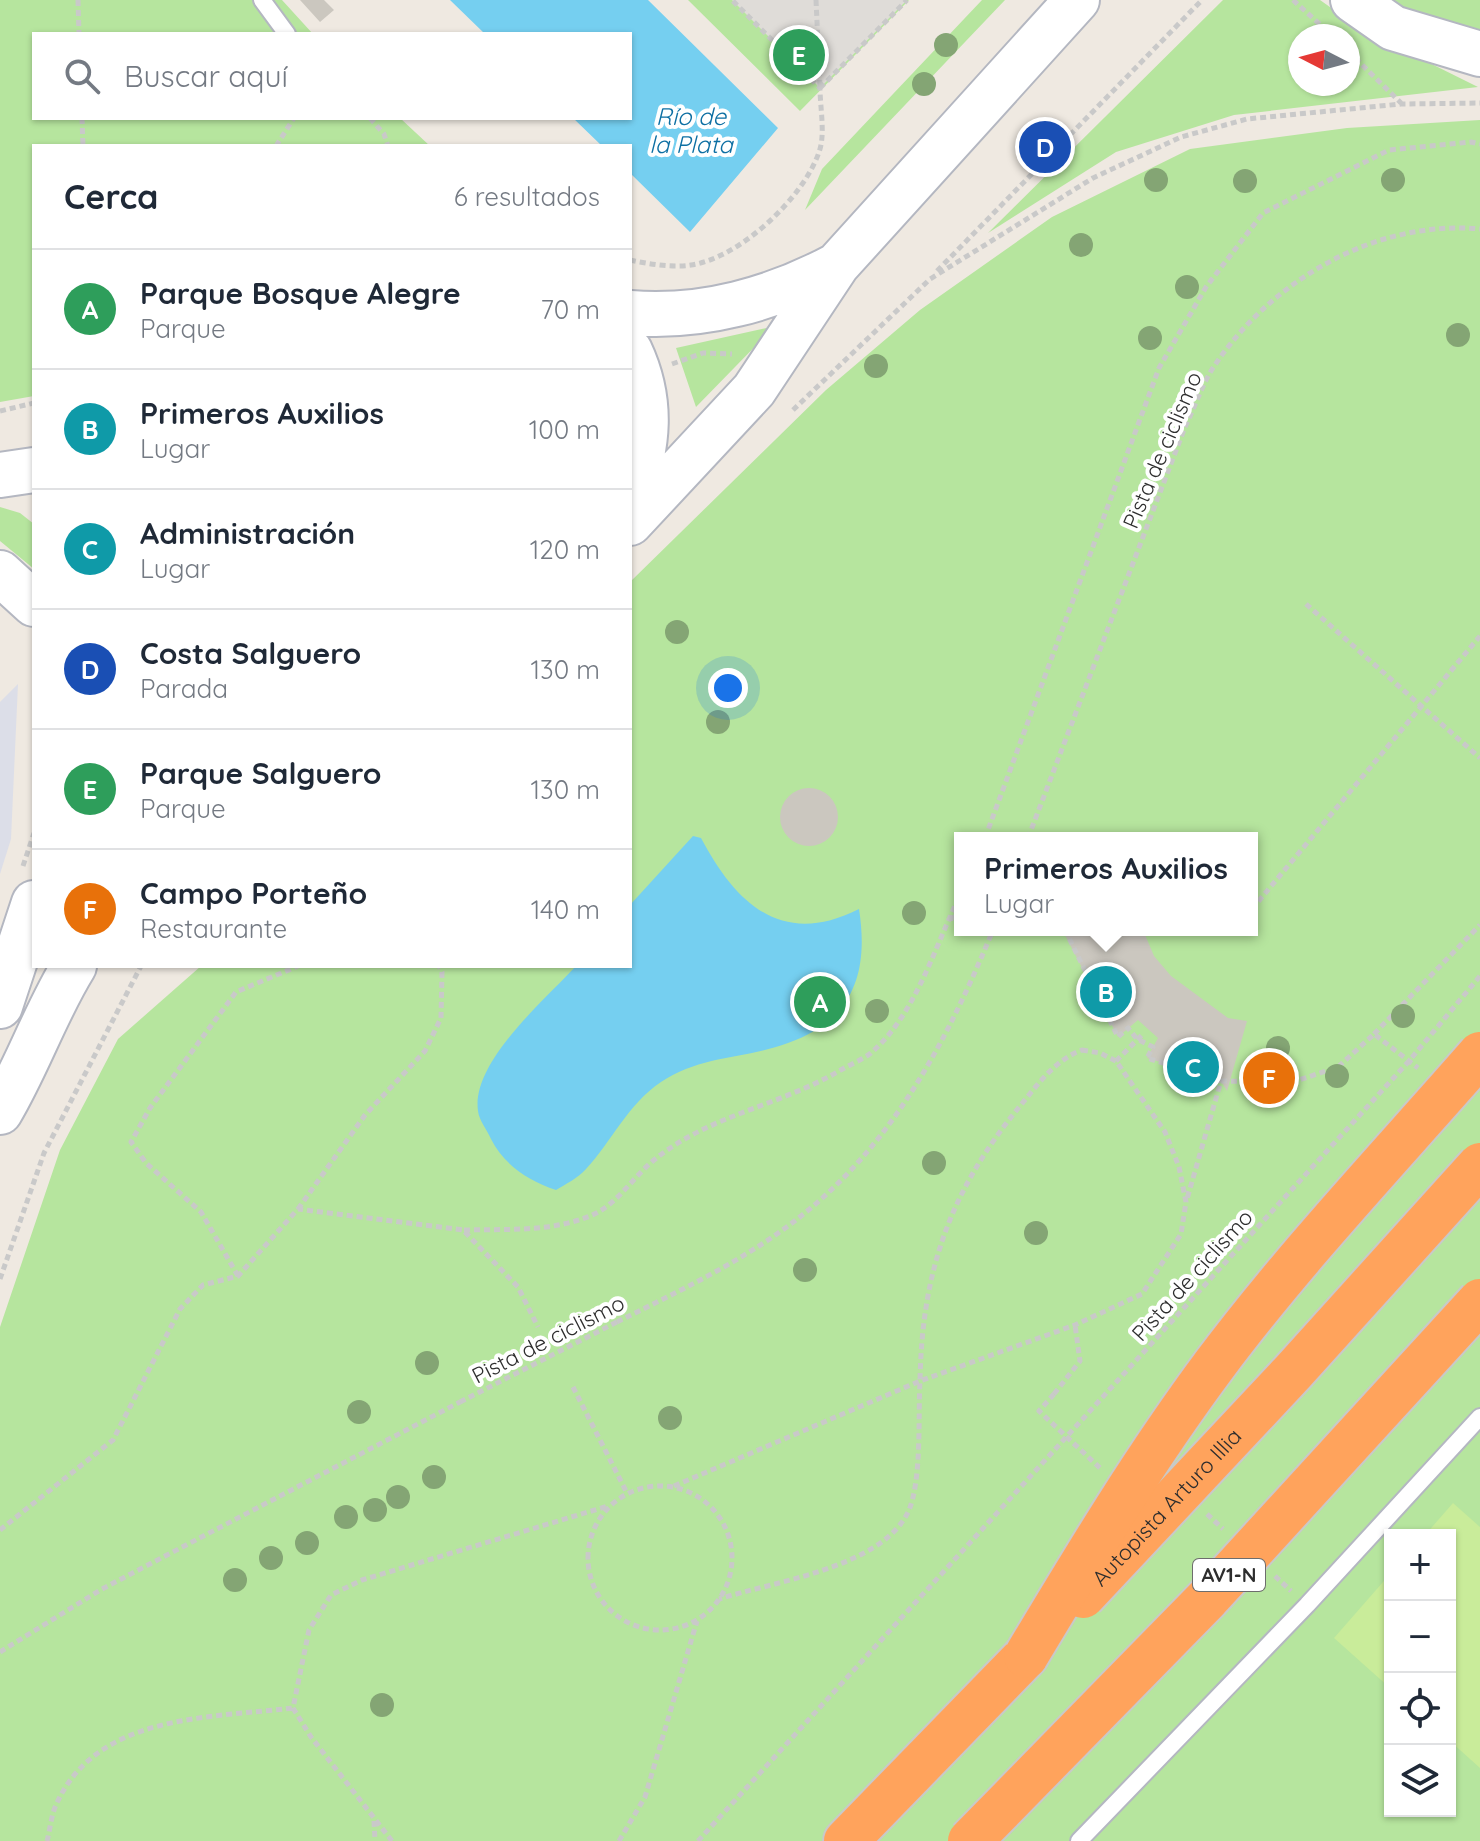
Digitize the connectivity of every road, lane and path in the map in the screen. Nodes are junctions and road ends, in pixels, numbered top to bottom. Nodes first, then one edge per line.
1 (78, 0) edge
2 (262, 0) edge
3 (732, 0) edge
4 (816, 0) edge
5 (907, 0) edge
6 (1077, 0) edge
7 (1202, 0) edge
8 (1293, 0) edge
9 (1353, 0) edge
10 (1320, 24) edge
11 (79, 32) edge
12 (286, 32) edge
13 (1480, 54) edge
14 (1360, 63) edge
15 (820, 88) junction
16 (1480, 103) edge
17 (1401, 104) junction
18 (82, 120) edge
19 (293, 120) edge
20 (372, 120) edge
21 (83, 144) edge
22 (277, 144) edge
23 (387, 144) edge
24 (1480, 144) edge
25 (1480, 229) edge
26 (632, 260) edge
27 (837, 265) junction
28 (930, 279) junction
29 (632, 313) edge
30 (739, 354) dead end
31 (636, 363) edge
32 (32, 403) edge
33 (793, 410) dead end
34 (0, 411) edge
35 (32, 470) edge
36 (0, 475) edge
37 (632, 491) edge
38 (632, 521) edge
39 (0, 573) edge
40 (32, 602) edge
41 (1306, 604) dead end
42 (1480, 636) edge
43 (1421, 706) junction
44 (1480, 758) edge
45 (987, 832) edge
46 (1030, 832) edge
47 (1258, 902) edge
48 (32, 909) edge
49 (954, 912) edge
50 (954, 915) edge
51 (952, 918) junction
52 (1480, 925) edge
53 (990, 936) edge
54 (1068, 936) edge
55 (73, 968) edge
56 (140, 968) edge
57 (293, 968) edge
58 (440, 968) edge
59 (1480, 976) edge
60 (0, 1006) edge
61 (1374, 1034) junction
62 (1140, 1037) junction
63 (1480, 1054) edge
64 (1116, 1061) junction
65 (1409, 1061) junction
66 (1421, 1070) dead end
67 (1221, 1081) junction
68 (0, 1112) edge
69 (1480, 1165) edge
70 (1186, 1202) junction
71 (298, 1209) junction
72 (463, 1230) junction
73 (238, 1276) junction
74 (0, 1279) edge
75 (1480, 1301) edge
76 (1075, 1325) junction
77 (538, 1327) dead end
78 (920, 1381) junction
79 (573, 1387) dead end
80 (1480, 1417) edge
81 (1109, 1459) dead end
82 (674, 1486) junction
83 (627, 1493) junction
84 (608, 1506) junction
85 (1205, 1513) dead end
86 (0, 1530) edge
87 (1228, 1533) dead end
88 (1273, 1574) dead end
89 (719, 1599) junction
90 (1307, 1605) junction
91 (697, 1620) junction
92 (0, 1652) edge
93 (1026, 1656) junction
94 (293, 1708) junction
95 (373, 1820) junction
96 (47, 1841) edge
97 (375, 1841) edge
98 (392, 1841) edge
99 (619, 1841) edge
100 (698, 1841) edge
101 (846, 1841) edge
102 (970, 1841) edge
103 (1079, 1841) edge

1 - 11 path
2 - 12 lane
3 - 15 path
4 - 15 path
5 - 15 path
6 - 27 main road
7 - 28 path
8 - 10 path
9 - 13 main road
14 - 17 path
15 - 26 path
16 - 17 path
17 - 28 path
18 - 21 path
19 - 22 path
20 - 23 path
24 - 45 path
25 - 46 path, Pista de ciclismo
27 - 29 main road
27 - 38 main road
28 - 33 path
30 - 31 path
31 - 37 main road
32 - 34 path
35 - 36 main road
39 - 40 main road
41 - 43 path
42 - 43 path
43 - 44 path
43 - 47 path
48 - 60 main road
49 - 51 path
50 - 51 path
51 - 72 path
52 - 61 path
53 - 92 path, Pista de ciclismo, bridge
54 - 62 path
55 - 68 main road
56 - 74 path
57 - 73 path
58 - 71 path
59 - 65 path, Pista de ciclismo
61 - 65 path
61 - 67 path
62 - 64 path
62 - 67 path
63 - 93 highway, bridge
64 - 70 path
64 - 78 path
65 - 66 path
65 - 100 path, Pista de ciclismo
67 - 70 path
69 - 93 highway, Autopista Arturo Illia, bridge
70 - 76 path
71 - 72 path
71 - 73 path
72 - 77 path
73 - 86 path
75 - 102 highway, AV1-N, bridge
76 - 78 path
76 - 81 path, bridge
78 - 82 path
78 - 89 path
79 - 83 path
80 - 90 lane
82 - 83 path
82 - 89 path
83 - 84 path
84 - 91 path
84 - 94 path
85 - 87 path
88 - 90 path
89 - 91 path
90 - 103 lane
91 - 99 path
93 - 101 highway, Autopista Arturo Illia
94 - 95 path
94 - 96 path
95 - 97 path
95 - 98 path

